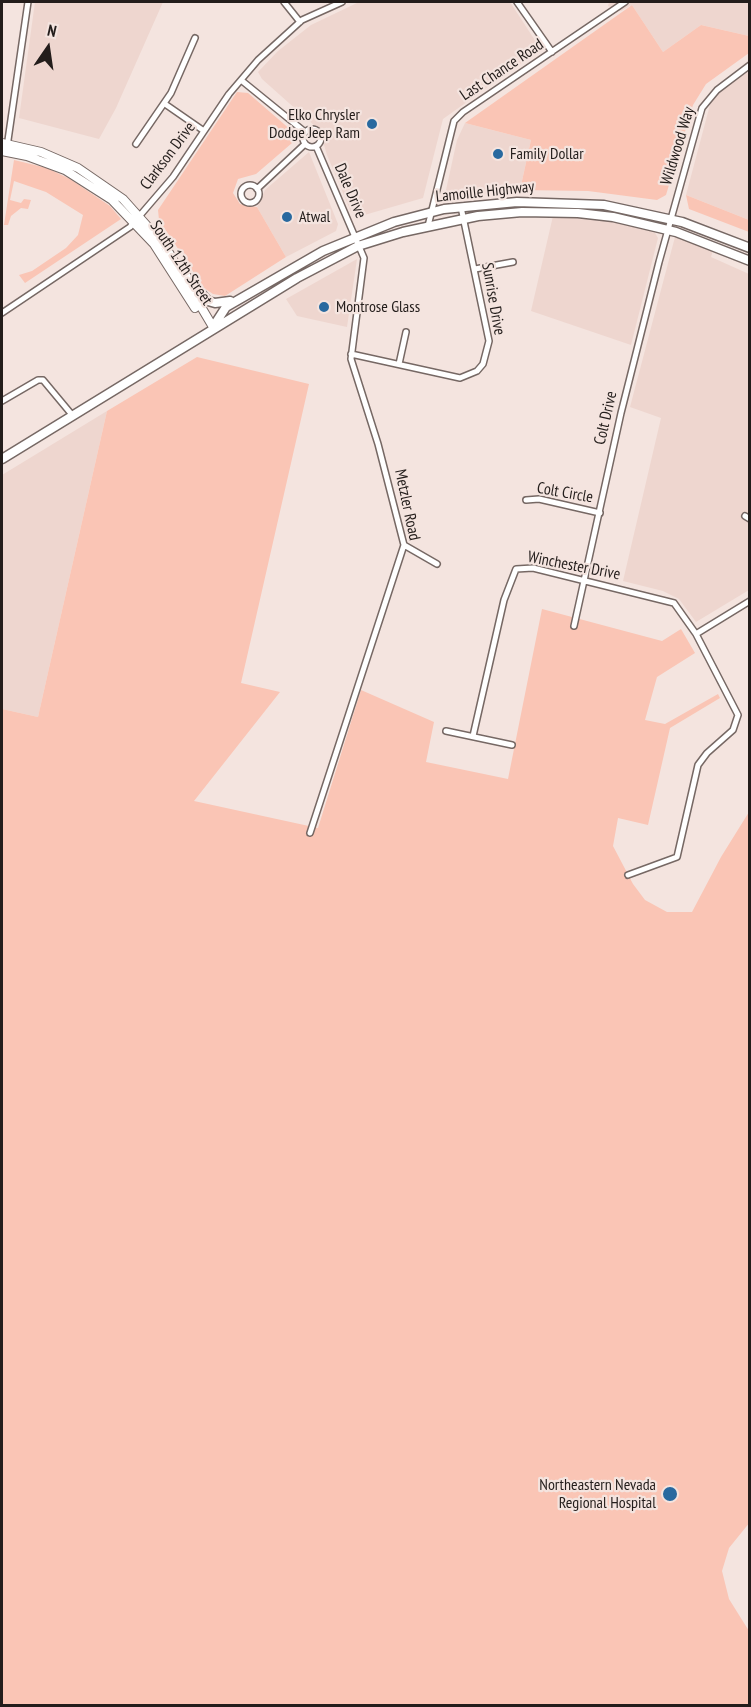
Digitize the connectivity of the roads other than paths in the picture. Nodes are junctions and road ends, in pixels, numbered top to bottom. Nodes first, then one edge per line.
1 (28, 2) edge
2 (284, 2) edge
3 (342, 2) edge
4 (517, 2) edge
5 (625, 2) edge
6 (300, 22) junction
7 (195, 38) dead end
8 (552, 52) junction
9 (750, 65) edge
10 (241, 80) junction
11 (165, 104) junction
12 (204, 131) junction
13 (304, 132) junction
14 (136, 144) dead end
15 (305, 144) junction
16 (316, 146) junction
17 (4, 147) edge
18 (257, 189) dead end
19 (461, 207) junction
20 (431, 213) junction
21 (138, 218) junction
22 (464, 218) junction
23 (671, 219) junction
24 (428, 226) junction
25 (668, 230) junction
26 (355, 237) junction
27 (358, 246) junction
28 (750, 248) edge
29 (513, 261) dead end
30 (750, 261) edge
31 (176, 264) junction
32 (475, 269) junction
33 (266, 284) junction
34 (2, 313) edge
35 (211, 328) junction
36 (406, 332) dead end
37 (351, 354) junction
38 (399, 364) junction
39 (2, 401) edge
40 (73, 416) junction
41 (2, 459) edge
42 (526, 500) dead end
43 (600, 513) junction
44 (405, 545) junction
45 (437, 564) dead end
46 (585, 580) junction
47 (750, 601) edge
48 (574, 626) dead end
49 (696, 634) junction
50 (446, 731) dead end
51 (473, 736) junction
52 (512, 745) dead end
53 (310, 833) dead end
54 (628, 875) dead end

1 - 17 street
2 - 6 street
3 - 6 street, Clarkson Drive
4 - 8 street
5 - 8 street, Last Chance Road
6 - 10 street, Clarkson Drive
7 - 11 street
8 - 20 street, Last Chance Road
9 - 23 street, Wildwood Way
10 - 12 street, Clarkson Drive
10 - 13 street, Dale Drive
11 - 12 street
11 - 14 street
12 - 21 street, Clarkson Drive
13 - 15 street
13 - 16 street, Dale Drive
15 - 16 street
15 - 18 street
16 - 26 street, Dale Drive
17 - 21 main road, South 12th Street
19 - 20 main road, Lamoille Highway
19 - 22 street, Sunrise Drive
19 - 23 main road, Lamoille Highway
20 - 24 street, Last Chance Road
20 - 26 main road, Lamoille Highway
21 - 31 main road, South 12th Street
21 - 34 street, Clarkson Drive
21 - 35 main road, South 12th Street
22 - 24 main road, Lamoille Highway
22 - 25 main road, Lamoille Highway
22 - 32 street, Sunrise Drive
23 - 25 street, Colt Drive
23 - 28 main road, Lamoille Highway
24 - 27 main road, Lamoille Highway
25 - 30 main road, Lamoille Highway
25 - 43 street, Colt Drive
26 - 27 street, Dale Drive
26 - 33 main road, Lamoille Highway
27 - 35 main road, Lamoille Highway
27 - 37 street, Metzler Road
29 - 32 street
31 - 33 main road
31 - 35 main road, South 12th Street
32 - 38 street, Sunrise Drive
33 - 35 main road, Lamoille Highway
35 - 40 main road, Lamoille Highway
36 - 38 street
37 - 38 street, Sunrise Drive
37 - 44 street, Metzler Road
39 - 40 street
40 - 41 main road, Lamoille Highway
42 - 43 street, Colt Circle
43 - 46 street, Colt Drive
44 - 45 street
44 - 53 street, Metzler Road
46 - 48 street, Colt Drive
46 - 49 street, Winchester Drive
46 - 51 street, Winchester Drive
47 - 49 street
49 - 54 street, Winchester Drive
50 - 51 street
51 - 52 street

